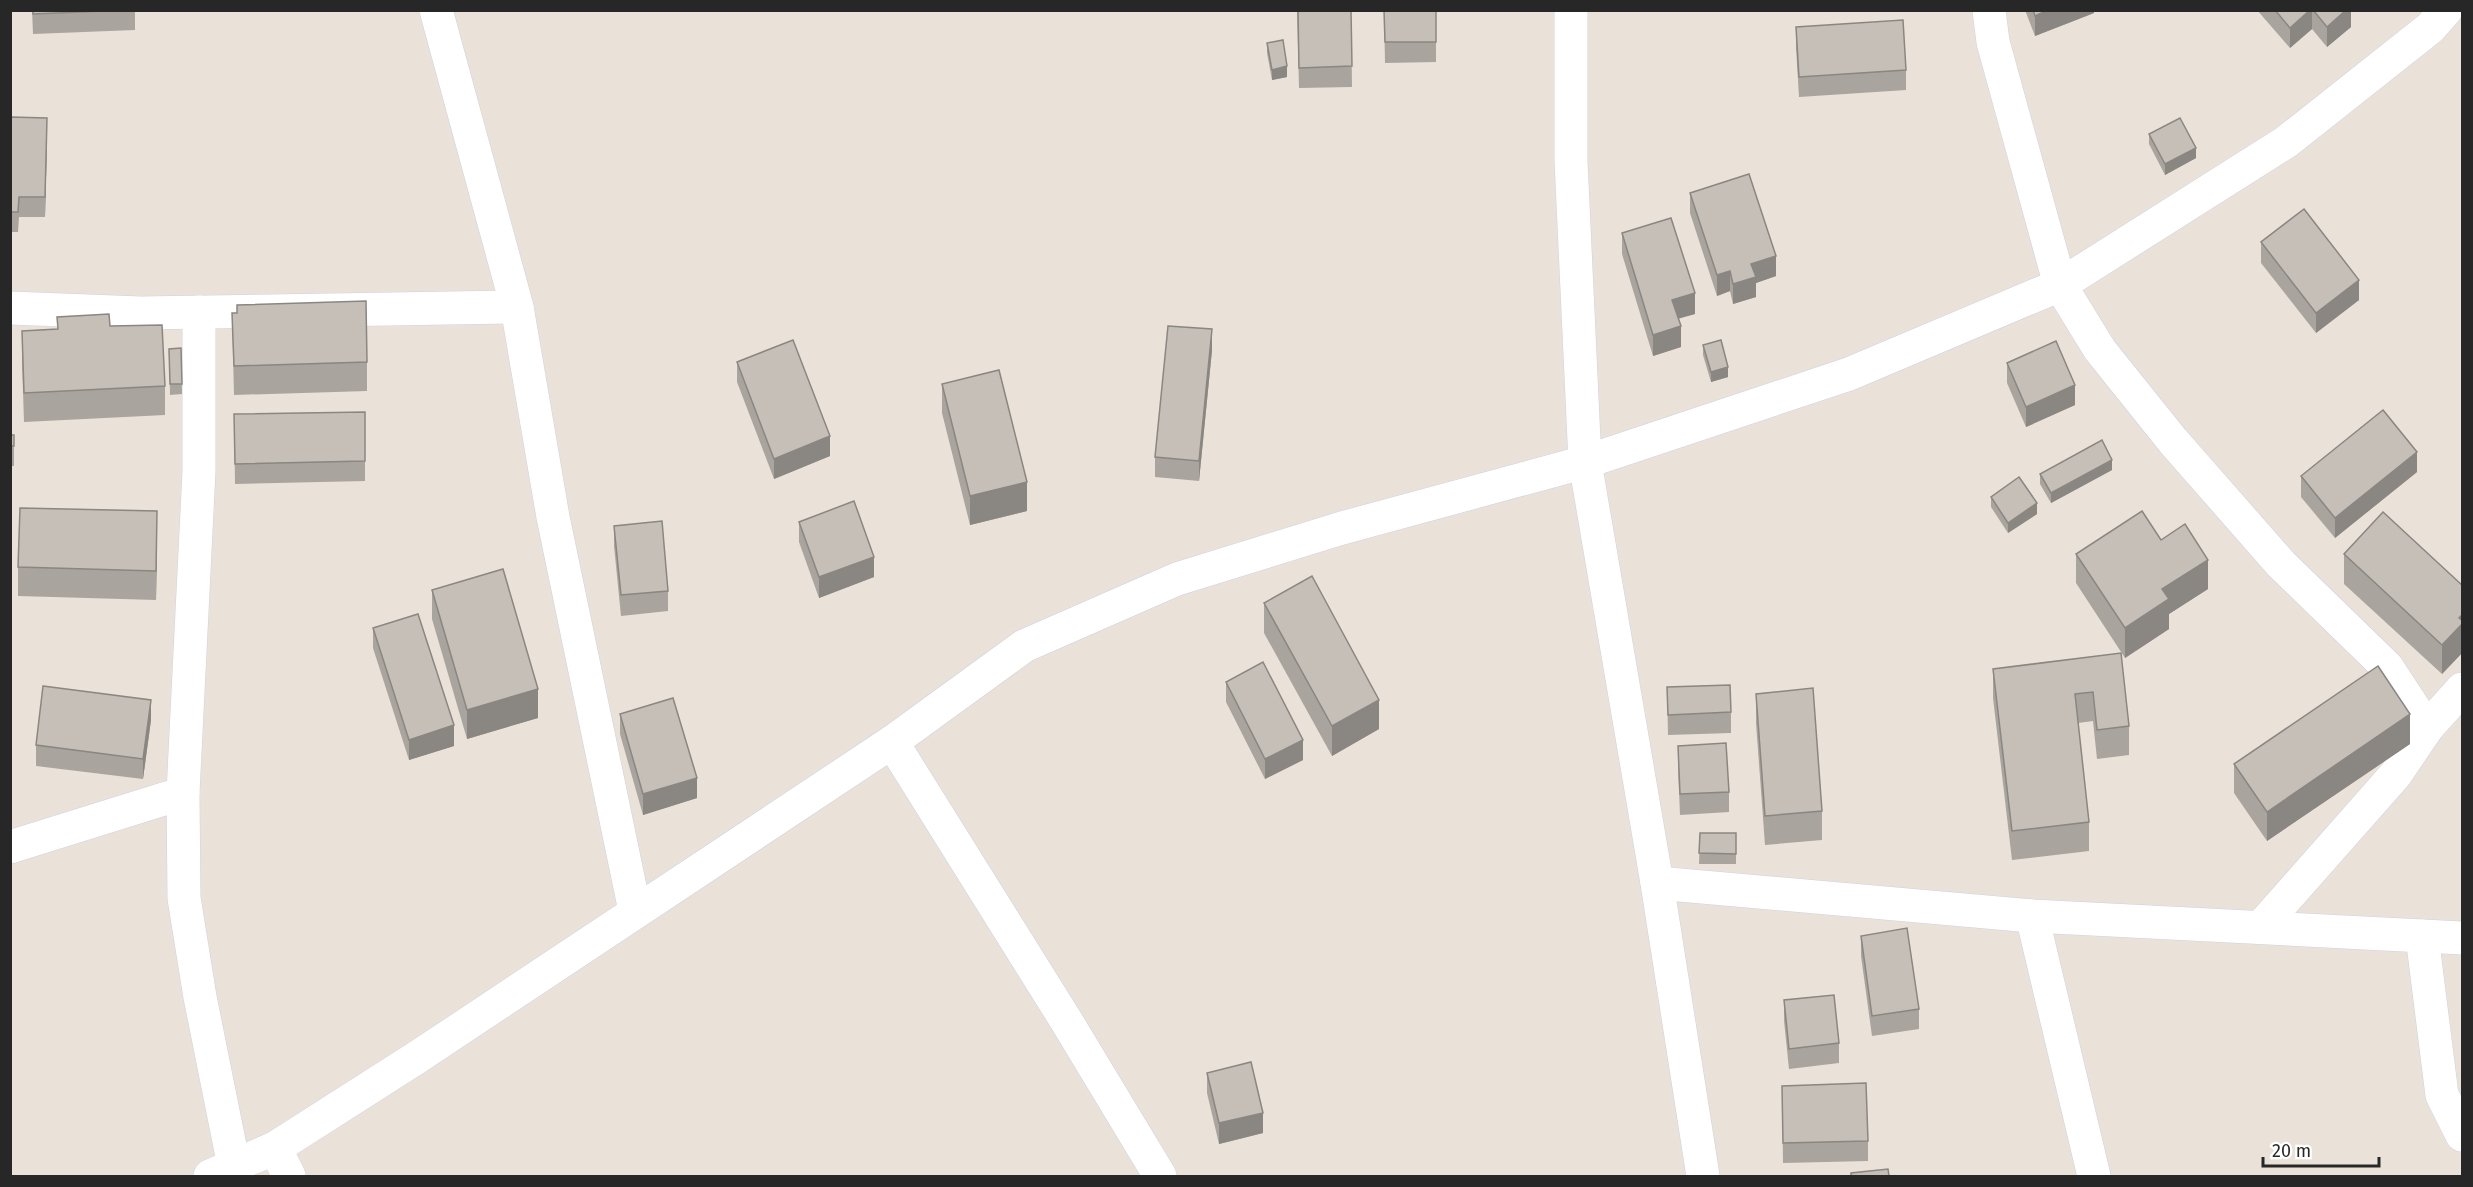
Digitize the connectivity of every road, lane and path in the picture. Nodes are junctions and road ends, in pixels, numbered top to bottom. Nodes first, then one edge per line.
1 (436, 10) edge
2 (1571, 10) edge
3 (1989, 10) edge
4 (2446, 10) edge
5 (2060, 285) junction
6 (517, 307) junction
7 (10, 308) edge
8 (199, 312) junction
9 (1585, 462) junction
10 (2463, 688) edge
11 (2427, 728) junction
12 (892, 742) junction
13 (183, 793) junction
14 (10, 848) edge
15 (1657, 883) junction
16 (635, 911) junction
17 (2032, 916) junction
18 (2261, 927) junction
19 (2422, 936) junction
20 (2463, 938) edge
21 (2463, 1135) edge
22 (282, 1162) edge
23 (222, 1171) edge
24 (1160, 1176) edge
25 (1703, 1176) edge
26 (2094, 1176) edge

1 - 6 street
2 - 9 street
3 - 5 street
4 - 5 street
5 - 9 street
5 - 11 street
6 - 8 street
6 - 16 street
7 - 8 street
8 - 13 street
9 - 12 street
9 - 15 street
10 - 11 street
11 - 18 street
12 - 16 street
12 - 24 street
13 - 14 street
13 - 23 street
15 - 17 street
15 - 25 street
16 - 22 street
17 - 18 street
17 - 26 street
18 - 19 street
19 - 20 street
19 - 21 street
22 - 23 street

